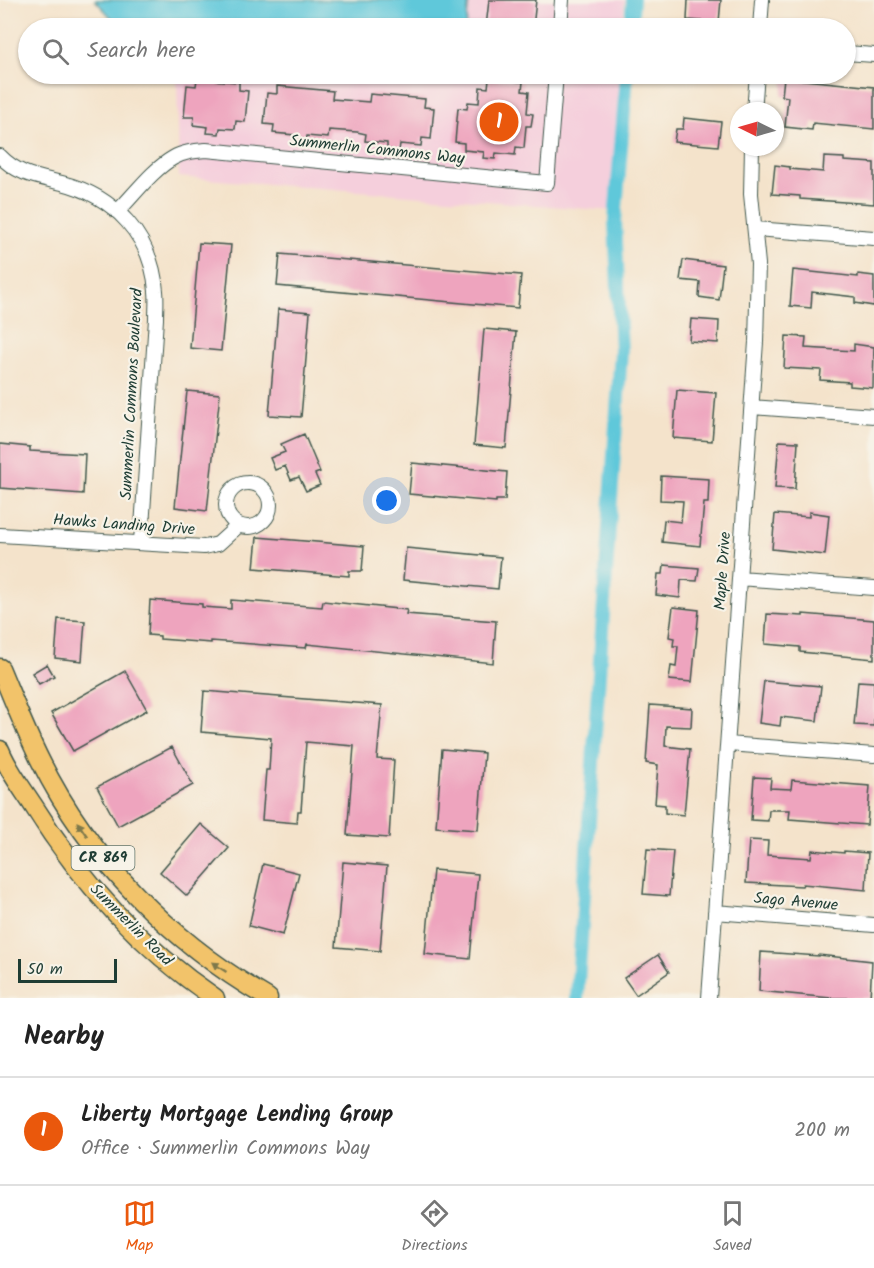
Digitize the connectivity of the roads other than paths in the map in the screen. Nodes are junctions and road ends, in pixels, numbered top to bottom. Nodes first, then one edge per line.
1 (562, 0) edge
2 (762, 0) edge
3 (561, 18) edge
4 (761, 18) edge
5 (856, 53) edge
6 (874, 55) edge
7 (555, 84) edge
8 (756, 84) edge
9 (755, 102) edge
10 (0, 156) edge
11 (752, 156) edge
12 (118, 211) junction
13 (755, 229) junction
14 (874, 238) edge
15 (752, 406) junction
16 (874, 416) edge
17 (239, 525) dead end
18 (0, 535) edge
19 (141, 542) junction
20 (739, 578) junction
21 (874, 588) edge
22 (0, 668) edge
23 (728, 744) junction
24 (0, 750) edge
25 (874, 755) edge
26 (715, 912) junction
27 (874, 925) edge
28 (215, 998) edge
29 (268, 998) edge
30 (709, 998) edge

1 - 3 street
2 - 4 street
5 - 6 street
7 - 12 street, Summerlin Commons Way
8 - 9 street
10 - 12 street, Summerlin Commons Boulevard
11 - 13 street, Maple Drive
12 - 19 street, Summerlin Commons Boulevard
13 - 14 street
13 - 15 street, Maple Drive
15 - 16 street
15 - 20 street, Maple Drive
17 - 19 street, Hawks Landing Drive
18 - 19 street, Hawks Landing Drive
20 - 21 street
20 - 23 street, Maple Drive
29 -> 22 main road, Summerlin Road / CR 869
23 - 25 street
23 - 26 street, Maple Drive
24 - 28 main road, Summerlin Road / CR 869
26 - 27 street, Sago Avenue
26 - 30 street, Maple Drive

